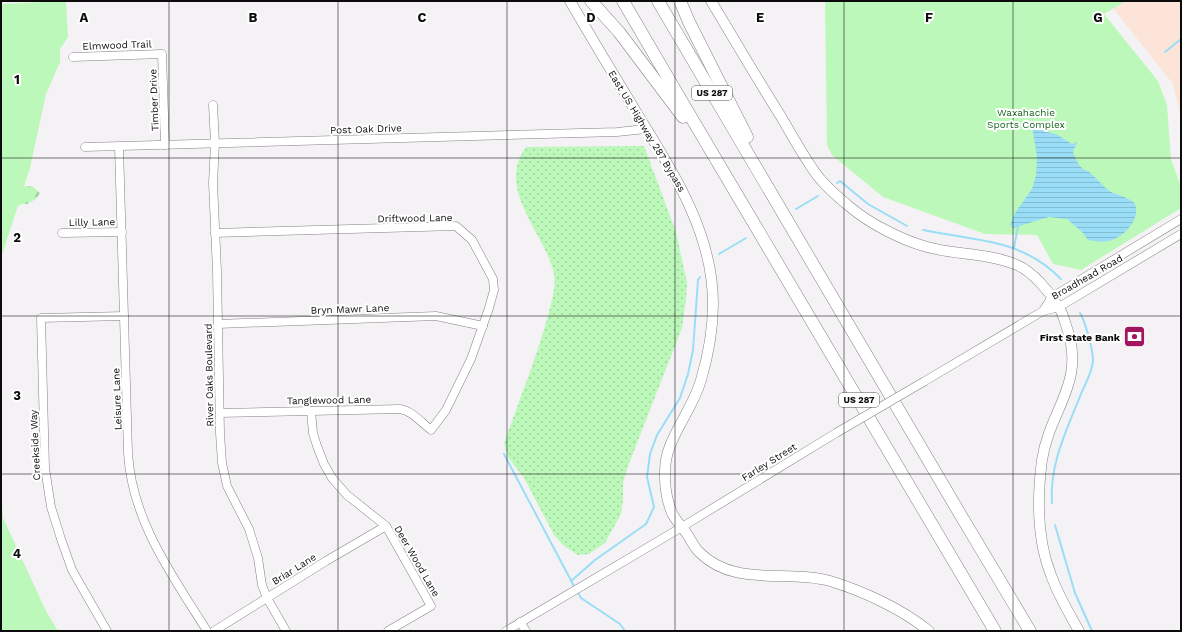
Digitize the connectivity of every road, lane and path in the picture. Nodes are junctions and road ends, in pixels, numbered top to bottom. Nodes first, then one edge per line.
1 (570, 1) edge
2 (590, 1) edge
3 (623, 1) edge
4 (658, 1) edge
5 (680, 1) edge
6 (711, 1) edge
7 (162, 54) joint
8 (73, 56) dead end
9 (213, 105) dead end
10 (646, 129) junction
11 (215, 143) junction
12 (165, 145) junction
13 (86, 147) dead end
14 (119, 147) junction
15 (722, 169) junction
16 (766, 185) junction
17 (1181, 219) edge
18 (122, 232) junction
19 (62, 233) dead end
20 (215, 233) junction
21 (1181, 234) edge
22 (1052, 297) junction
23 (1059, 307) junction
24 (1043, 311) junction
25 (124, 316) junction
26 (218, 324) junction
27 (483, 326) junction
28 (311, 411) junction
29 (220, 413) junction
30 (430, 430) joint
31 (386, 526) junction
32 (682, 528) junction
33 (1005, 589) junction
34 (267, 598) junction
35 (520, 622) junction
36 (107, 631) edge
37 (207, 631) edge
38 (214, 631) edge
39 (286, 631) edge
40 (388, 631) edge
41 (506, 631) edge
42 (526, 631) edge
43 (929, 631) edge
44 (995, 631) edge
45 (1030, 631) edge
46 (1036, 631) edge
47 (1079, 631) edge

1 - 10 main road, East US Highway 287 Bypass
2 - 15 highway
3 - 15 highway, US 287
4 - 16 highway, US 287
5 - 16 highway
6 - 22 main road
7 - 8 street, Elmwood Trail
7 - 12 street, Timber Drive
9 - 11 street, River Oaks Boulevard
10 - 11 street, Post Oak Drive
10 - 32 main road, East US Highway 287 Bypass
11 - 12 street, Post Oak Drive
11 - 20 street, River Oaks Boulevard
12 - 14 street, Post Oak Drive
13 - 14 street, Post Oak Drive
14 - 18 street, Leisure Lane
15 - 44 highway, US 287
16 - 33 highway, US 287
17 - 22 street, Broadhead Road
18 - 19 street, Lilly Lane
18 - 25 street, Leisure Lane
20 - 26 street, River Oaks Boulevard
20 - 27 street, Driftwood Lane
21 - 23 street, Broadhead Road
22 - 23 main road
22 - 24 street, Broadhead Road
23 - 24 street, Broadhead Road
23 - 47 main road
24 - 32 street, Farley Street, bridge
25 - 36 street, Creekside Way
25 - 37 street, Leisure Lane
26 - 27 street, Bryn Mawr Lane
26 - 29 street, River Oaks Boulevard
27 - 30 street, Driftwood Lane
28 - 29 street, Tanglewood Lane
28 - 30 street, Tanglewood Lane
28 - 31 street, Deer Wood Lane
29 - 34 street, River Oaks Boulevard
31 - 34 street, Briar Lane
31 - 40 street, Deer Wood Lane
32 - 35 street, Farley Street
32 - 43 main road, East US Highway 287 Bypass
33 - 45 highway, US 287
33 - 46 highway
34 - 38 street, Briar Lane
34 - 39 street, River Oaks Boulevard
35 - 41 street, Farley Street
35 - 42 street

